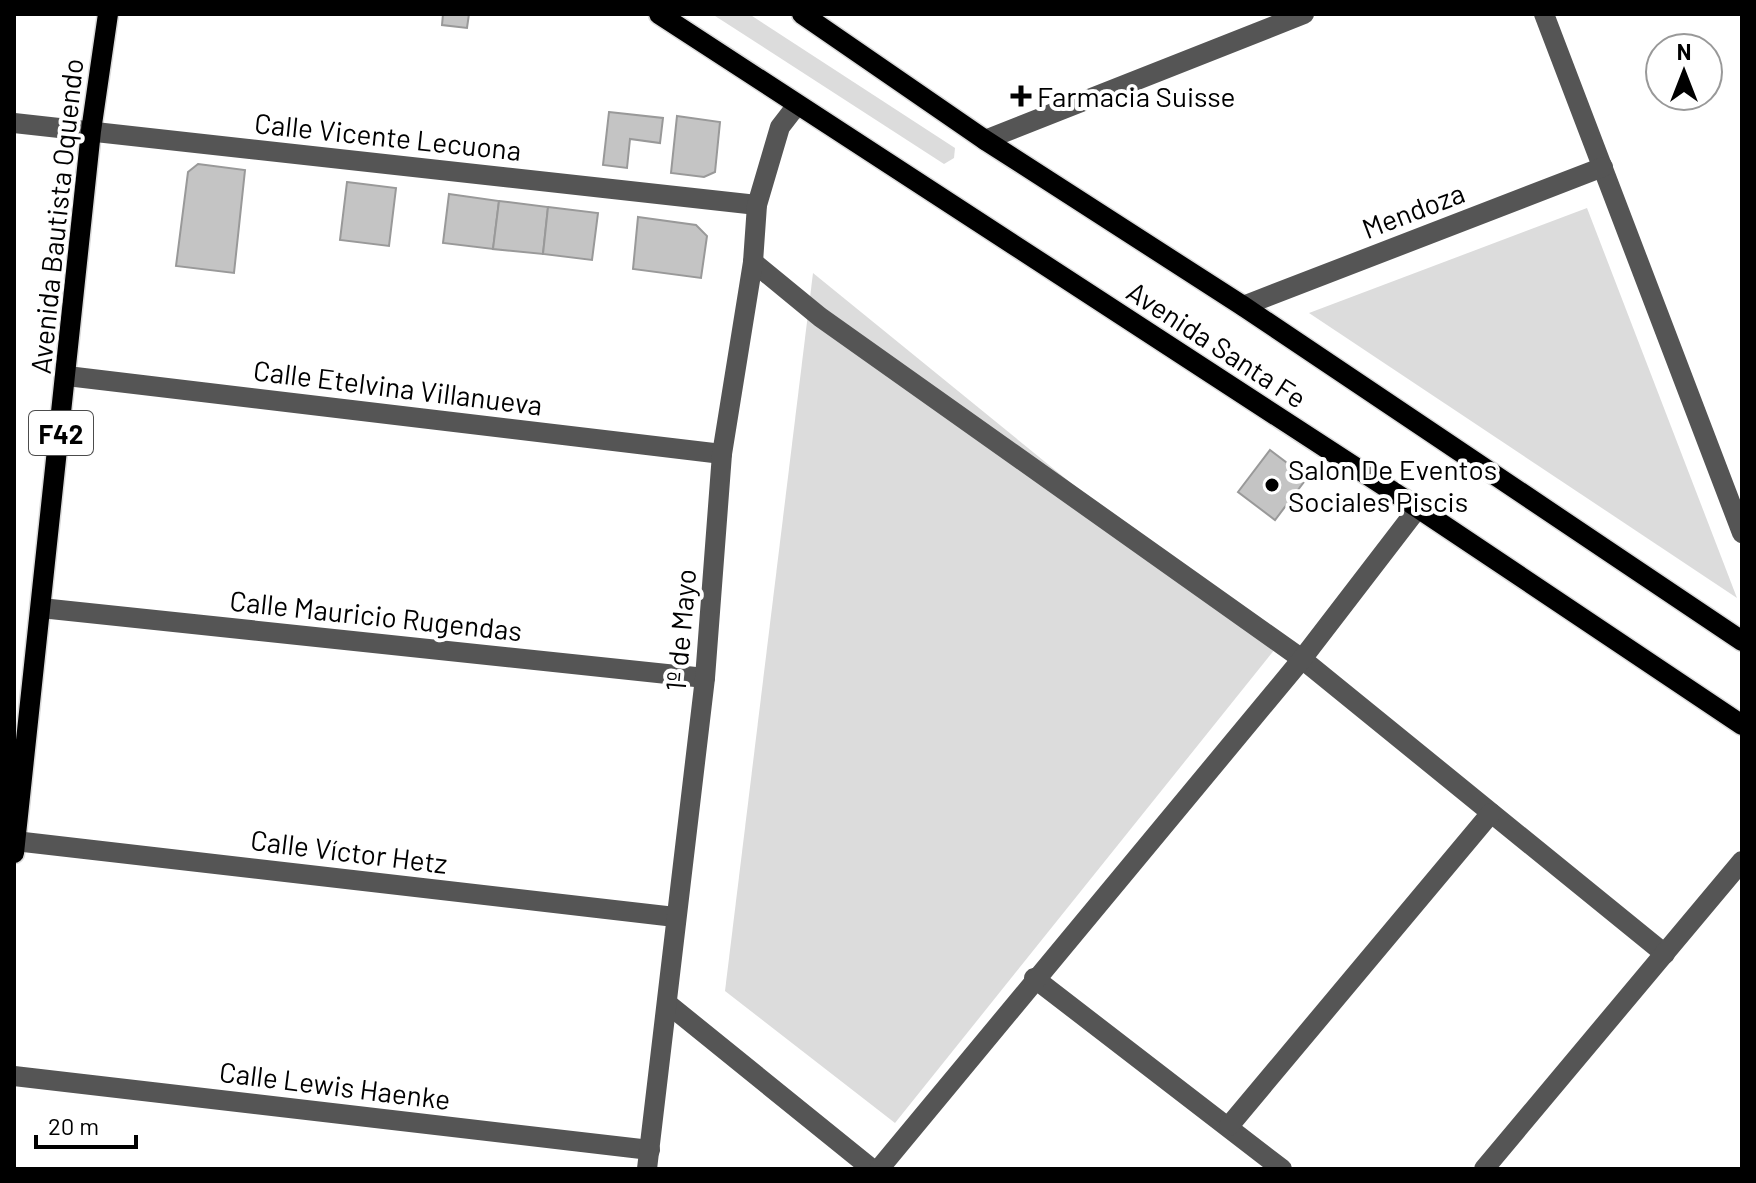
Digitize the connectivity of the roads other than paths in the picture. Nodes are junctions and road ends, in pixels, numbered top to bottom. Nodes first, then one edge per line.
1 (108, 14) edge
2 (659, 14) edge
3 (802, 14) edge
4 (1304, 14) edge
5 (1544, 14) edge
6 (797, 105) junction
7 (14, 123) edge
8 (91, 131) junction
9 (985, 140) junction
10 (1603, 167) junction
11 (757, 205) junction
12 (753, 262) junction
13 (1243, 306) junction
14 (67, 376) junction
15 (722, 454) junction
16 (1418, 508) junction
17 (1742, 533) edge
18 (41, 608) junction
19 (1742, 641) edge
20 (1302, 659) junction
21 (705, 678) junction
22 (1742, 725) edge
23 (1491, 813) junction
24 (15, 847) edge
25 (1742, 861) edge
26 (675, 917) junction
27 (1665, 954) junction
28 (1034, 978) junction
29 (668, 1004) junction
30 (14, 1076) edge
31 (1229, 1126) junction
32 (648, 1159) edge
33 (872, 1169) edge
34 (879, 1169) edge
35 (1282, 1169) edge
36 (1484, 1169) edge

1 - 8 main road, Avenida Bautista Oquendo / F42
2 - 6 main road, Avenida Santa Fe
3 - 9 main road, Avenida Santa Fe
4 - 9 street
5 - 10 street
6 - 11 street, 1º de Mayo
6 - 16 main road, Avenida Santa Fe
7 - 8 street, Calle Vicente Lecuona
8 - 11 street, Calle Vicente Lecuona
8 - 14 main road, Avenida Bautista Oquendo / F42
9 - 13 main road, Avenida Santa Fe
10 - 13 street, Mendoza
10 - 17 street
11 - 12 street, 1º de Mayo
12 - 15 street, 1º de Mayo
12 - 20 street
13 - 19 main road, Avenida Santa Fe
14 - 15 street, Calle Etelvina Villanueva
14 - 18 main road, Avenida Bautista Oquendo / F42
15 - 21 street, 1º de Mayo
16 - 20 street
16 - 22 main road, Avenida Santa Fe
18 - 21 street, Calle Mauricio Rugendas
18 - 24 main road, Avenida Bautista Oquendo / F42
20 - 23 street
20 - 28 street
21 - 26 street, 1º de Mayo
23 - 27 street
23 - 31 street
24 - 26 street, Calle Víctor Hetz
25 - 27 street
26 - 29 street, 1º de Mayo
27 - 36 street
28 - 31 street
28 - 34 street
29 - 32 street, 1º de Mayo
29 - 33 street
30 - 32 street, Calle Lewis Haenke
31 - 35 street

